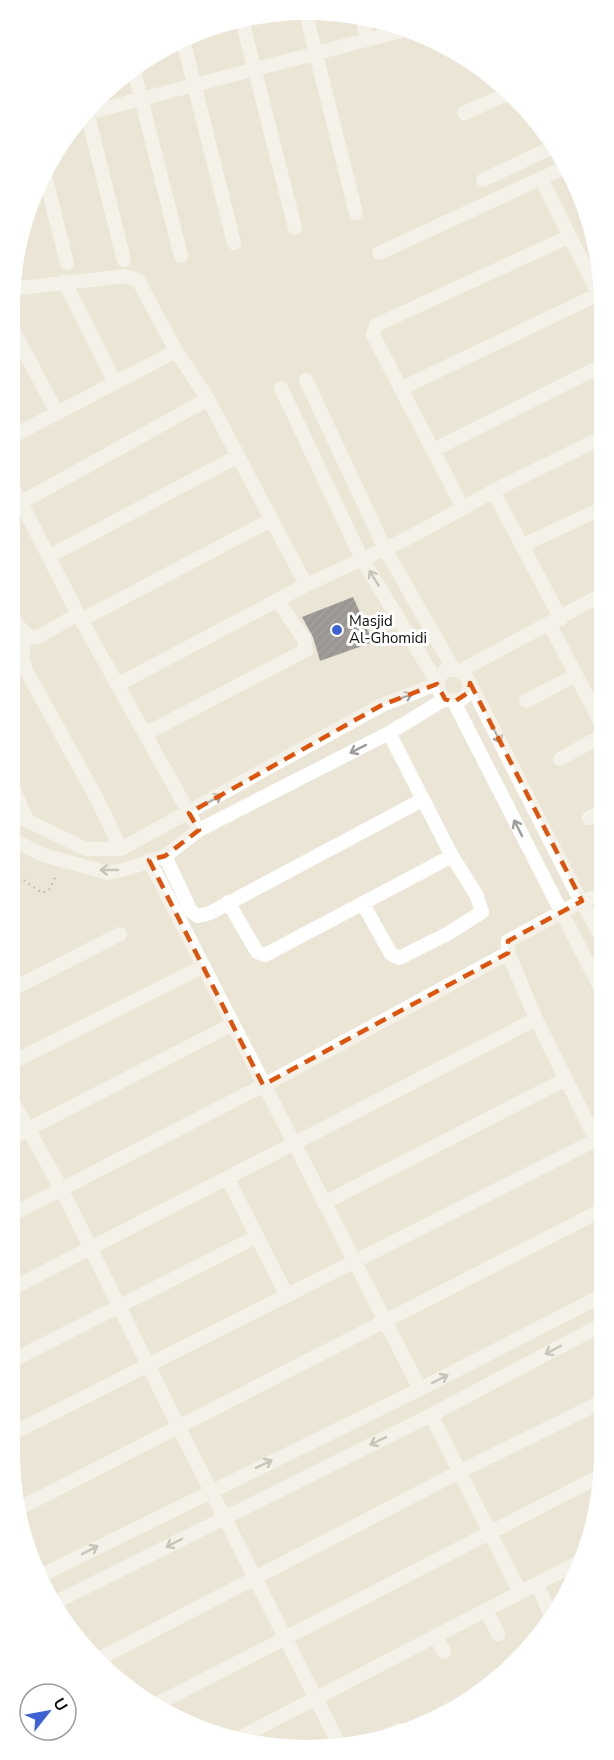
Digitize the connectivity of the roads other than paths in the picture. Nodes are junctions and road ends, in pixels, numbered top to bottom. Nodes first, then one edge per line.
1 (308, 20) edge
2 (365, 25) edge
3 (244, 27) edge
4 (393, 33) edge
5 (368, 40) junction
6 (185, 47) edge
7 (316, 54) junction
8 (255, 70) junction
9 (136, 76) edge
10 (195, 85) junction
11 (502, 96) edge
12 (142, 99) junction
13 (98, 110) edge
14 (464, 113) dead end
15 (88, 121) edge
16 (548, 150) edge
17 (560, 170) edge
18 (541, 179) junction
19 (483, 180) dead end
20 (47, 184) edge
21 (356, 213) dead end
22 (295, 228) dead end
23 (568, 237) junction
24 (234, 243) dead end
25 (379, 253) dead end
26 (181, 256) dead end
27 (124, 260) dead end
28 (67, 263) dead end
29 (64, 281) junction
30 (594, 284) edge
31 (20, 288) edge
32 (594, 301) edge
33 (20, 343) edge
34 (176, 351) junction
35 (594, 370) edge
36 (306, 380) dead end
37 (115, 383) junction
38 (281, 388) dead end
39 (400, 388) junction
40 (208, 399) junction
41 (57, 413) junction
42 (20, 432) edge
43 (594, 441) edge
44 (433, 450) junction
45 (238, 456) junction
46 (494, 491) junction
47 (20, 503) joint
48 (463, 508) junction
49 (594, 511) edge
50 (271, 520) junction
51 (521, 546) junction
52 (385, 549) junction
53 (48, 557) junction
54 (362, 559) junction
55 (306, 585) junction
56 (409, 592) junction
57 (594, 599) edge
58 (278, 601) junction
59 (389, 603) junction
60 (79, 617) junction
61 (556, 622) junction
62 (20, 626) edge
63 (26, 635) junction
64 (458, 669) junction
65 (576, 675) junction
66 (437, 683) junction
67 (470, 683) junction
68 (117, 685) junction
69 (449, 701) junction
70 (526, 701) dead end
71 (594, 710) edge
72 (389, 733) junction
73 (145, 734) junction
74 (594, 740) edge
75 (560, 759) dead end
76 (422, 800) junction
77 (20, 804) edge
78 (189, 813) junction
79 (594, 815) edge
80 (20, 816) edge
81 (26, 818) junction
82 (589, 818) dead end
83 (199, 830) junction
84 (20, 843) edge
85 (121, 849) junction
86 (165, 856) junction
87 (452, 856) junction
88 (149, 860) junction
89 (594, 897) edge
90 (582, 901) junction
91 (228, 902) junction
92 (363, 904) junction
93 (561, 913) junction
94 (594, 923) edge
95 (120, 933) dead end
96 (508, 953) junction
97 (204, 966) junction
98 (594, 976) edge
99 (20, 985) edge
100 (536, 1020) junction
101 (233, 1024) junction
102 (20, 1058) edge
103 (566, 1079) junction
104 (263, 1085) junction
105 (20, 1115) edge
106 (28, 1129) junction
107 (20, 1133) edge
108 (594, 1136) edge
109 (594, 1141) edge
110 (294, 1144) junction
111 (228, 1179) junction
112 (62, 1190) junction
113 (324, 1203) junction
114 (20, 1211) edge
115 (594, 1214) edge
116 (256, 1237) junction
117 (91, 1250) junction
118 (354, 1263) junction
119 (20, 1285) edge
120 (287, 1296) junction
121 (594, 1300) edge
122 (119, 1306) junction
123 (384, 1321) junction
124 (594, 1329) edge
125 (20, 1356) edge
126 (150, 1364) junction
127 (420, 1389) junction
128 (594, 1405) edge
129 (431, 1415) junction
130 (178, 1426) junction
131 (20, 1429) edge
132 (459, 1472) junction
133 (593, 1479) edge
134 (212, 1489) junction
135 (24, 1506) edge
136 (226, 1516) junction
137 (489, 1531) junction
138 (572, 1566) edge
139 (46, 1573) edge
140 (255, 1579) junction
141 (537, 1584) junction
142 (520, 1593) junction
143 (60, 1600) edge
144 (486, 1610) junction
145 (548, 1610) edge
146 (498, 1634) dead end
147 (436, 1636) junction
148 (285, 1639) junction
149 (444, 1652) dead end
150 (104, 1656) edge
151 (316, 1698) junction
152 (162, 1701) edge
153 (247, 1734) edge
154 (336, 1739) edge

1 - 7 street
2 - 5 street
3 - 8 street
4 - 5 street
5 - 7 street
6 - 10 street
7 - 8 street
7 - 21 street
8 - 10 street
8 - 22 street
9 - 12 street
10 - 12 street
10 - 24 street
11 - 14 street
12 - 13 street
12 - 26 street
15 - 27 street
16 - 19 street
17 - 18 street
18 - 23 street
18 - 25 street
20 - 28 street
23 - 30 street
23 - 39 street
29 - 31 street
29 - 34 street
29 - 37 street
32 - 39 street
33 - 41 street
34 - 37 street
34 - 40 street
35 - 44 street
36 - 52 street
37 - 41 street
38 - 54 street
39 - 44 street
40 - 45 street
40 - 47 street
41 - 42 street
43 - 46 street
44 - 48 street
45 - 50 street
45 - 53 street
46 - 48 street
46 - 51 street
47 - 53 street
48 - 52 street
49 - 51 street
50 - 55 street
50 - 60 street
51 - 61 street
52 - 54 street
52 - 56 street
53 - 60 street
54 - 55 street
59 -> 54 street
55 - 58 street
56 - 59 street
56 - 64 street
57 - 61 street
58 - 68 street
58 - 73 street
59 - 66 street
60 - 63 street
60 - 68 street
61 - 64 street
61 - 65 street
62 - 63 street
63 - 85 street
64 - 66 street
64 - 67 street
65 - 70 street
65 - 71 street
66 - 69 street
78 -> 66 street
67 - 69 street
67 -> 90 street
68 - 73 street
69 - 72 street
93 -> 69 street
72 - 76 street
72 -> 83 street
73 - 78 street
74 - 75 street
76 - 87 street
76 - 91 street
77 - 81 street
78 - 83 street
78 - 85 street
79 - 82 street
80 - 81 street
81 - 85 street
83 - 86 street
88 -> 84 street
86 - 88 street
86 - 91 street
87 - 92 street
87 - 92 street
88 - 97 street
89 - 90 street
90 - 93 street
90 - 94 street
91 - 92 street
93 - 96 street
93 - 98 street
95 - 99 street
96 - 100 street
96 - 104 street
97 - 101 street
97 - 102 street
100 - 103 street
100 - 110 street
101 - 104 street
101 - 106 street
103 - 108 street
103 - 113 street
104 - 110 street
104 - 112 street
105 - 106 street
106 - 107 street
106 - 112 street
109 - 118 street
110 - 111 street
110 - 113 street
111 - 116 street
111 - 117 street
112 - 114 street
112 - 117 street
113 - 118 street
115 - 123 street
116 - 120 street
116 - 122 street
117 - 119 street
117 - 122 street
118 - 120 street
118 - 123 street
120 - 126 street
127 -> 121 street
122 - 125 street
122 - 126 street
123 - 127 street
123 - 130 street
124 -> 129 street
126 - 130 street
126 - 131 street
134 -> 127 street
128 - 132 street
129 - 132 street
129 -> 136 street
130 - 134 street
130 - 135 street
132 - 137 street
132 - 140 street
133 - 137 street
134 - 136 street
139 -> 134 street
136 - 140 street
136 -> 143 street
137 - 142 street
137 - 148 street
138 - 141 street
140 - 148 street
140 - 150 street
141 - 142 street
141 - 145 street
142 - 144 street
144 - 146 street
144 - 147 street
147 - 149 street
147 - 151 street
148 - 151 street
148 - 152 street
151 - 153 street
151 - 154 street

